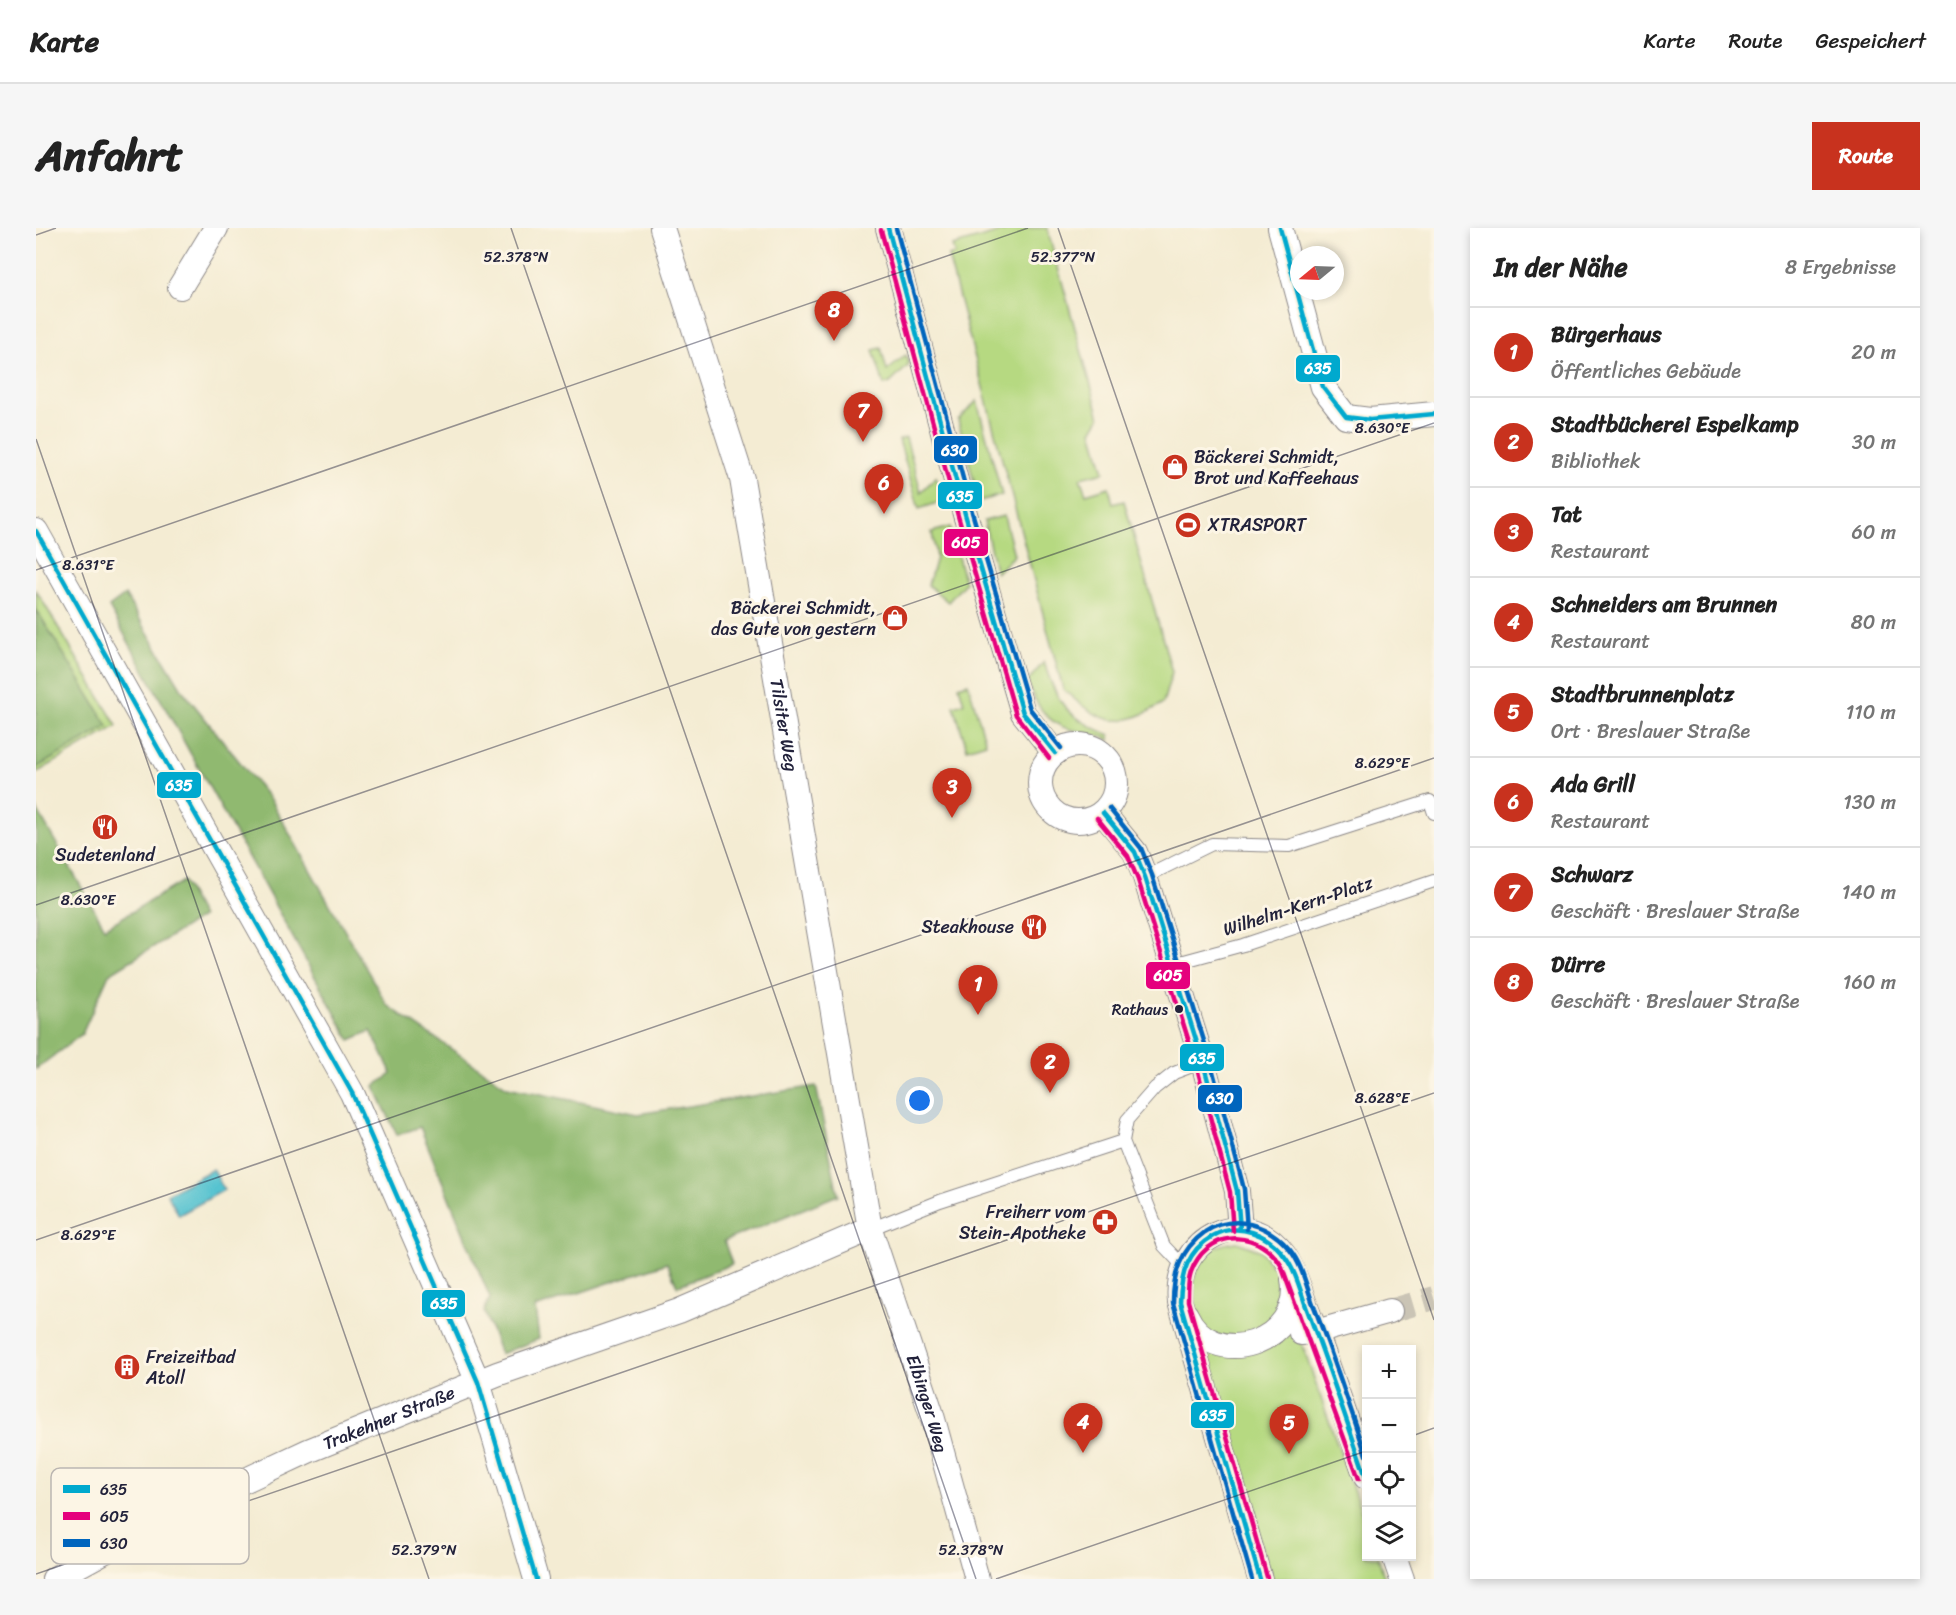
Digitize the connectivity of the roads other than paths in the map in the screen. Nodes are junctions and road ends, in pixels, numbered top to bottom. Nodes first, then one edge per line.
1 (216, 228) edge
2 (662, 228) edge
3 (888, 228) edge
4 (1280, 228) edge
5 (180, 287) dead end
6 (1434, 414) edge
7 (36, 531) edge
8 (1055, 753) junction
9 (1103, 813) junction
10 (1434, 813) edge
11 (1145, 877) junction
12 (1434, 881) edge
13 (1173, 964) junction
14 (1203, 1062) junction
15 (1123, 1141) junction
16 (870, 1229) junction
17 (1240, 1230) junction
18 (1183, 1266) junction
19 (1292, 1270) junction
20 (1180, 1302) junction
21 (1390, 1311) tunnel mouth
22 (1316, 1332) junction
23 (1271, 1335) junction
24 (478, 1382) junction
25 (1362, 1466) edge
26 (249, 1479) edge
27 (1395, 1561) edge
28 (81, 1564) edge
29 (54, 1579) edge
30 (536, 1579) edge
31 (977, 1579) edge
32 (1260, 1579) edge
33 (1402, 1579) edge

1 - 5 street
2 - 16 street, Tilsiter Weg
3 - 8 street
4 - 6 street
7 - 24 street
8 - 9 street
8 - 9 street
9 - 11 street
10 - 11 lane
11 - 13 street
12 - 13 lane, Wilhelm-Kern-Platz
13 - 14 street
14 - 15 lane
14 - 17 street
15 - 16 lane
15 - 18 lane
16 - 24 street, Trakehner Straße
16 - 31 street, Elbinger Weg
17 - 18 street
17 - 19 street
18 - 20 street
19 - 22 street
19 - 23 street
20 - 23 street
20 - 32 street
21 - 22 street
22 - 23 street
22 - 25 street
24 - 26 street, Trakehner Straße
24 - 30 street
27 - 33 street
28 - 29 street, Trakehner Straße

